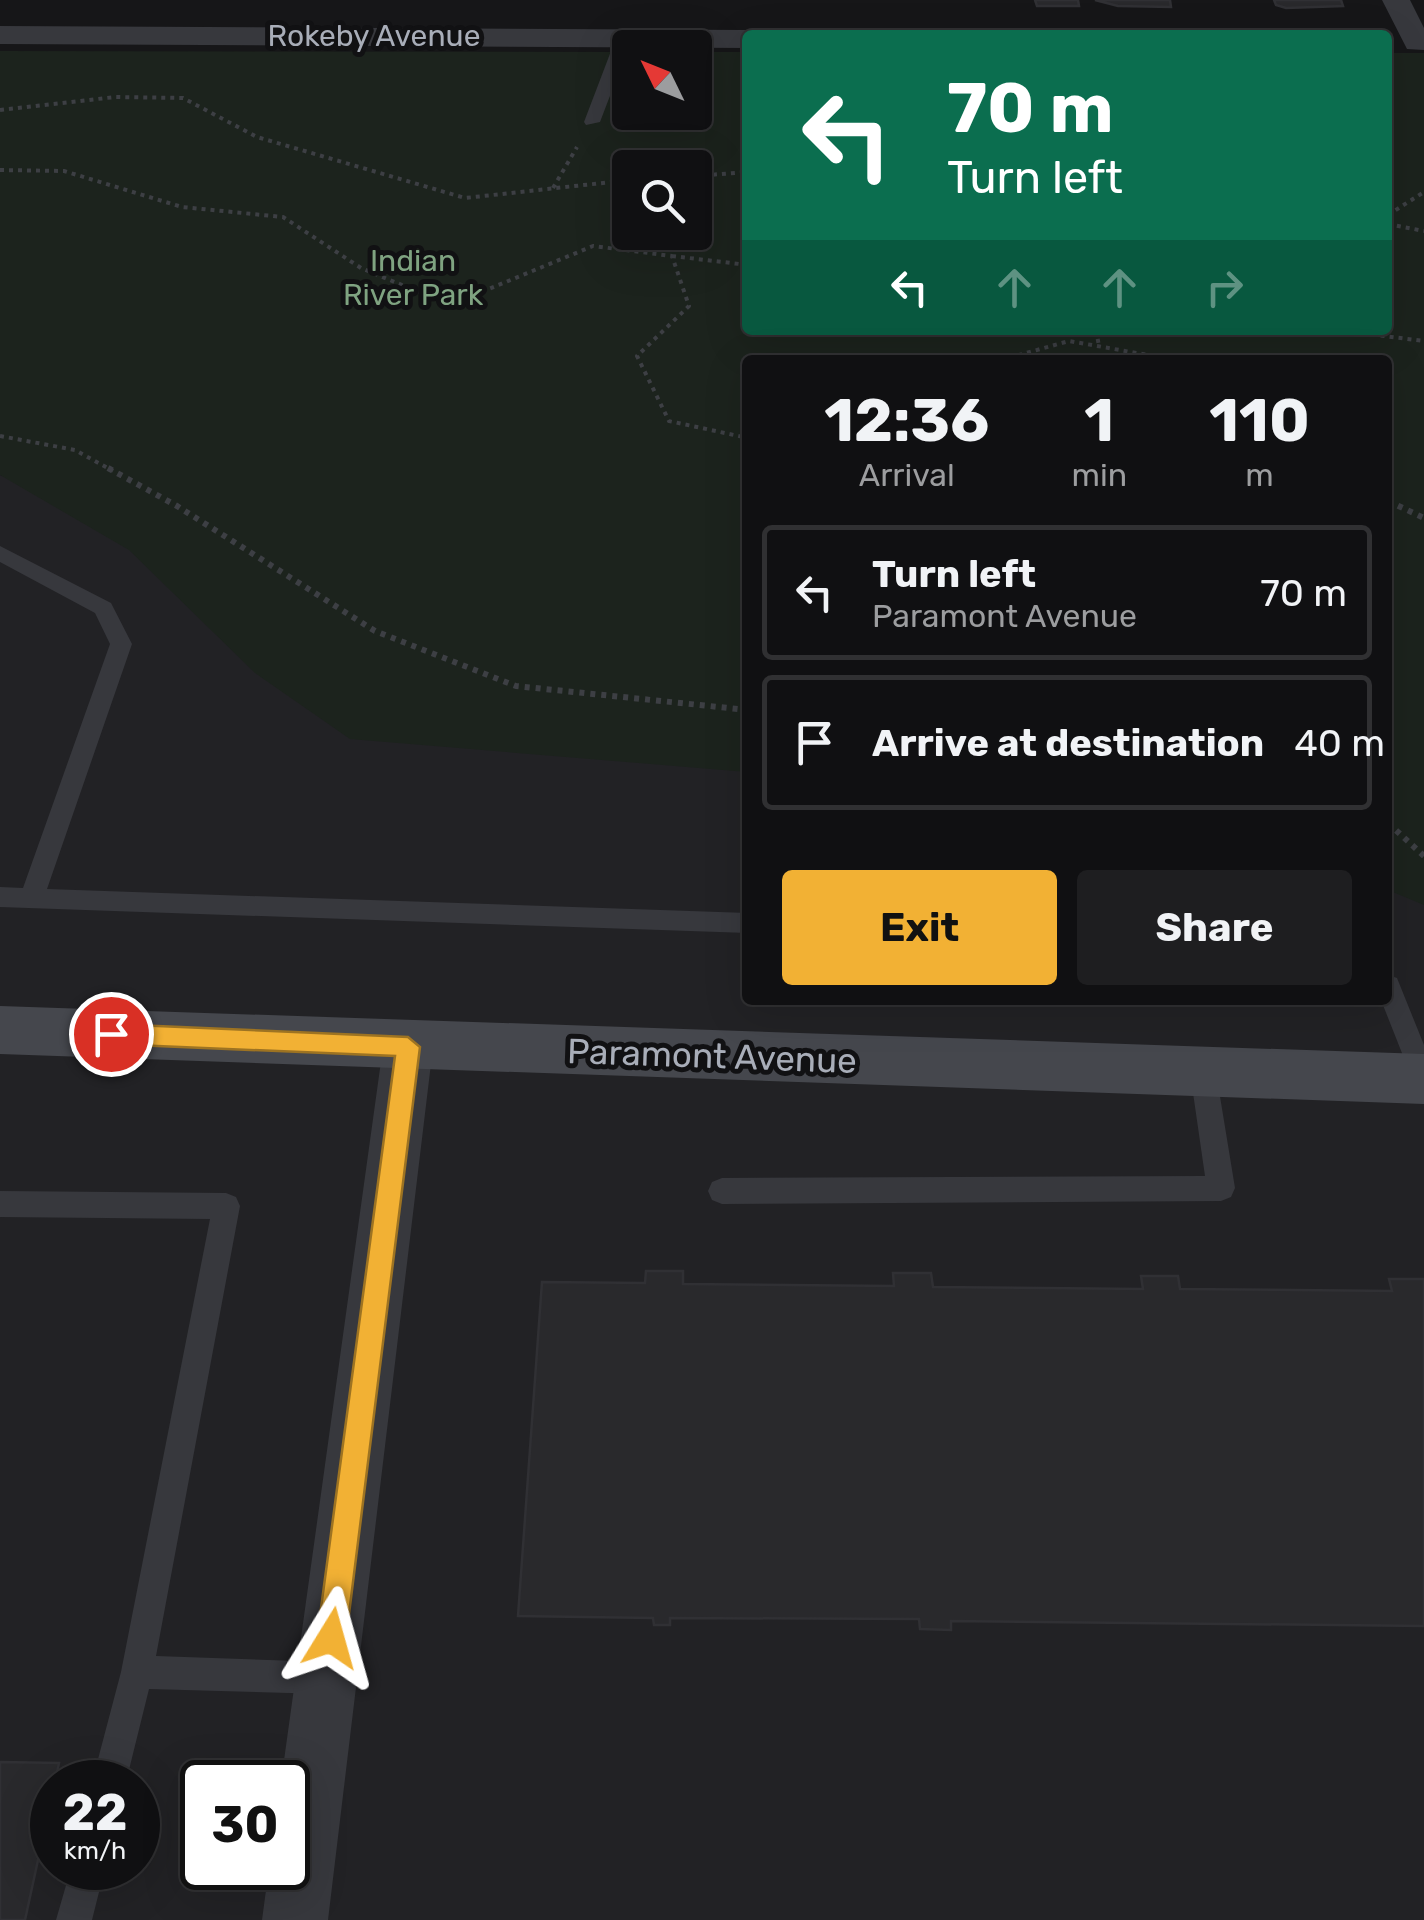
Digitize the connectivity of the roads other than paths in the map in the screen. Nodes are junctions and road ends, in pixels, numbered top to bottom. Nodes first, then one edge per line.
1 (520, 0) edge
2 (1396, 0) edge
3 (0, 35) edge
4 (514, 36) junction
5 (612, 38) edge
6 (712, 39) edge
7 (742, 39) edge
8 (1409, 43) edge
9 (612, 70) edge
10 (592, 122) road end
11 (0, 553) edge
12 (0, 897) edge
13 (32, 898) junction
14 (742, 922) edge
15 (1392, 996) edge
16 (0, 1030) edge
17 (408, 1047) junction
18 (1203, 1072) junction
19 (1424, 1078) edge
20 (722, 1191) dead end
21 (0, 1204) edge
22 (137, 1672) junction
23 (326, 1678) junction
24 (115, 1760) edge
25 (82, 1890) edge
26 (74, 1920) edge
27 (295, 1920) edge

1 - 4 street
2 - 8 street
3 - 4 street, Rokeby Avenue
4 - 5 street, Rokeby Avenue
6 - 7 street, Rokeby Avenue
9 - 10 lane
11 - 13 lane
12 - 13 lane
13 - 14 lane
15 - 19 lane
16 - 17 street, Paramont Avenue
17 - 18 street, Paramont Avenue
17 - 23 street
18 - 19 street, Paramont Avenue
18 - 20 lane
21 - 22 lane
22 - 23 lane
22 - 24 lane
23 - 27 street
25 - 26 lane

